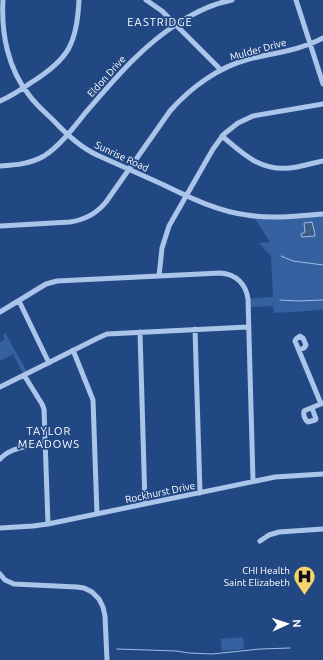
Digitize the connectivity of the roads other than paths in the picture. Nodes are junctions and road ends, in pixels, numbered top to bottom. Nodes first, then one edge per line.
1 (3, 0) edge
2 (79, 0) edge
3 (146, 0) edge
4 (230, 0) edge
5 (296, 0) edge
6 (176, 25) junction
7 (2, 35) edge
8 (323, 38) edge
9 (310, 44) junction
10 (221, 70) junction
11 (323, 84) edge
12 (24, 88) junction
13 (0, 100) edge
14 (323, 104) edge
15 (67, 134) junction
16 (222, 136) junction
17 (323, 160) edge
18 (0, 166) edge
19 (129, 170) junction
20 (186, 196) junction
21 (323, 214) edge
22 (0, 226) edge
23 (159, 276) junction
24 (19, 301) junction
25 (0, 312) edge
26 (248, 327) junction
27 (195, 329) junction
28 (140, 332) junction
29 (73, 350) junction
30 (299, 350) dead end
31 (49, 363) junction
32 (24, 375) junction
33 (0, 387) edge
34 (322, 404) edge
35 (312, 408) dead end
36 (45, 444) junction
37 (0, 460) edge
38 (323, 474) edge
39 (253, 482) junction
40 (200, 493) junction
41 (145, 504) junction
42 (97, 514) junction
43 (48, 524) junction
44 (0, 528) edge
45 (323, 529) edge
46 (260, 541) dead end
47 (0, 574) edge
48 (107, 660) edge

1 - 7 street, Sunrise Road
2 - 12 street
3 - 6 street
4 - 6 street, Eldon Drive
5 - 9 street
6 - 10 street
6 - 15 street, Eldon Drive
7 - 12 street, Sunrise Road
8 - 9 street, Mulder Drive
9 - 10 street, Mulder Drive
9 - 11 street
10 - 19 street, Mulder Drive
12 - 13 street
12 - 15 street, Sunrise Road
14 - 16 street
15 - 18 street, Eldon Drive
15 - 19 street, Sunrise Road
16 - 17 street
16 - 20 street
19 - 20 street, Sunrise Road
19 - 22 street, Mulder Drive
20 - 21 street, Sunrise Road
20 - 23 street
23 - 24 street
23 - 26 street
24 - 25 street
24 - 31 street
26 - 27 street
26 - 39 street
27 - 28 street
27 - 40 street
28 - 29 street
28 - 41 street
29 - 31 street
29 - 42 street
30 - 34 street
31 - 32 street
32 - 33 street
32 - 36 street
34 - 35 street
36 - 37 street
36 - 43 street
38 - 39 street, Rockhurst Drive
39 - 40 street, Rockhurst Drive
40 - 41 street, Rockhurst Drive
41 - 42 street, Rockhurst Drive
42 - 43 street, Rockhurst Drive
43 - 44 street, Rockhurst Drive
45 - 46 street
47 - 48 street

